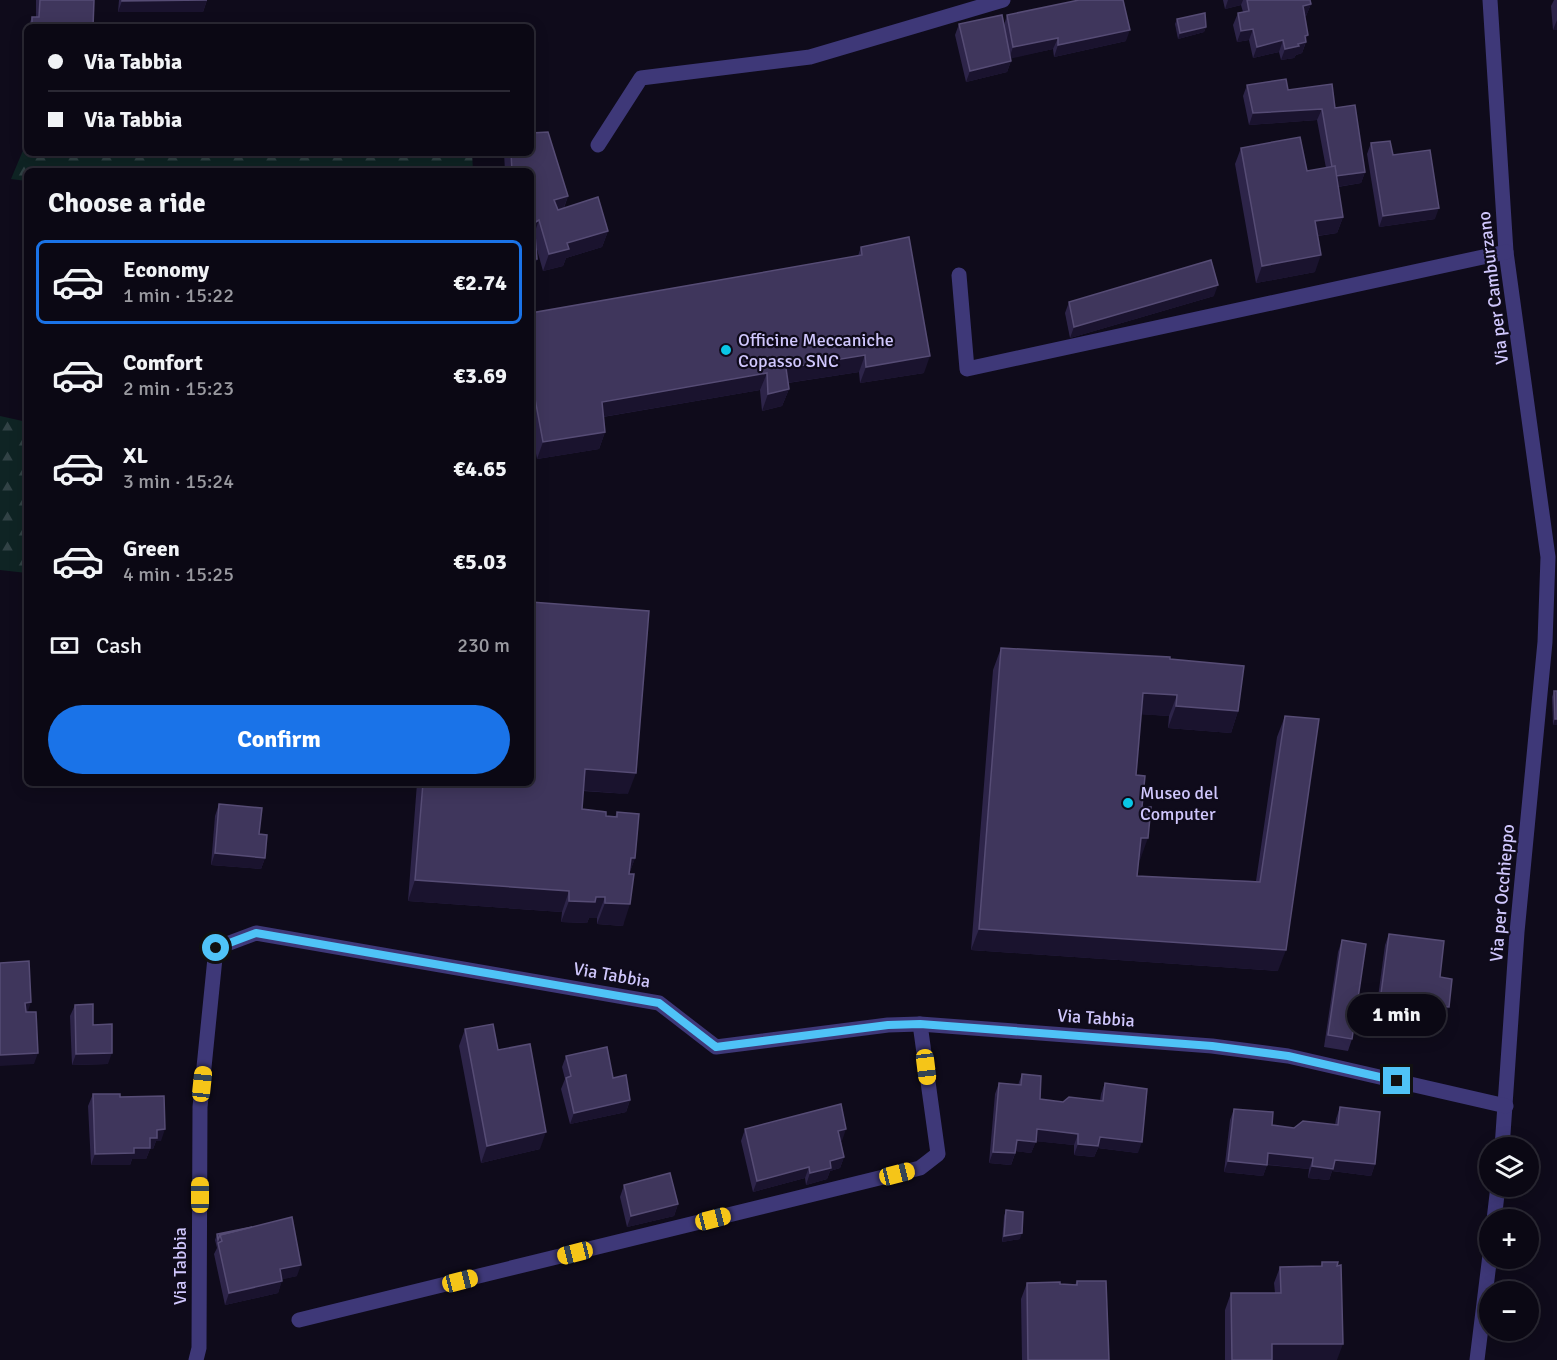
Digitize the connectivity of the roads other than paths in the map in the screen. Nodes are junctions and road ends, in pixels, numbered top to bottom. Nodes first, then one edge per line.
1 (1003, 0) edge
2 (1491, 0) edge
3 (598, 145) dead end
4 (1506, 252) junction
5 (959, 275) dead end
6 (1545, 642) joint
7 (920, 1024) junction
8 (1506, 1106) junction
9 (1503, 1137) edge
10 (1488, 1269) edge
11 (299, 1320) dead end
12 (195, 1360) edge
13 (1477, 1360) edge

1 - 3 street
2 - 4 street, Via per Camburzano
4 - 5 street
4 - 6 street, Via per Camburzano
6 - 8 street, Via per Occhieppo
7 - 8 street, Via Tabbia
7 - 11 street
7 - 12 street, Via Tabbia
8 - 9 street, Via per Occhieppo
10 - 13 street

